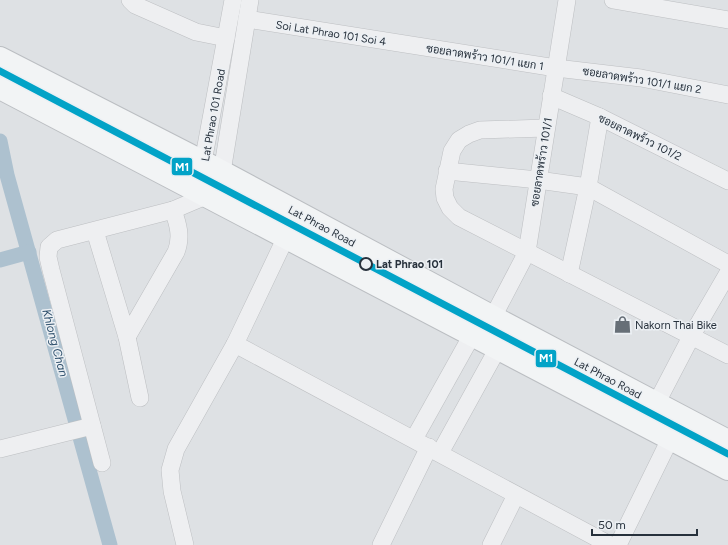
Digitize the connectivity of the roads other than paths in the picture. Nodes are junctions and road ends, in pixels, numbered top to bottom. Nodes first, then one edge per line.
1 (233, 0) edge
2 (250, 0) edge
3 (567, 0) edge
4 (613, 0) edge
5 (134, 2) edge
6 (247, 19) junction
7 (728, 20) edge
8 (226, 38) junction
9 (414, 46) joint
10 (0, 58) edge
11 (556, 68) junction
12 (2, 88) edge
13 (728, 95) edge
14 (551, 96) junction
15 (600, 117) junction
16 (546, 128) junction
17 (213, 167) junction
18 (448, 171) junction
19 (538, 180) junction
20 (728, 181) edge
21 (588, 187) junction
22 (206, 196) junction
23 (173, 210) junction
24 (95, 231) junction
25 (286, 237) junction
26 (527, 252) junction
27 (728, 264) edge
28 (728, 273) edge
29 (569, 274) junction
30 (493, 317) junction
31 (472, 335) junction
32 (692, 336) junction
33 (127, 337) junction
34 (235, 344) junction
35 (498, 348) junction
36 (728, 355) edge
37 (140, 398) dead end
38 (656, 404) junction
39 (91, 426) junction
40 (670, 439) junction
41 (728, 441) edge
42 (428, 446) junction
43 (0, 449) edge
44 (102, 463) dead end
45 (728, 469) edge
46 (516, 495) junction
47 (185, 545) edge
48 (380, 545) edge
49 (491, 545) edge
50 (610, 545) edge
51 (618, 545) edge

1 - 8 street, Lat Phrao 101 Road
2 - 6 street, Lat Phrao 101 Road
3 - 11 street, ซอยลาดพร้าว 101/1
4 - 7 street
5 - 8 street
6 - 9 street, Soi Lat Phrao 101 Soi 4
6 - 17 street, Lat Phrao 101 Road
8 - 17 street, Lat Phrao 101 Road
9 - 11 street, ซอยลาดพร้าว 101/1 แยก 1
10 - 17 main road, Lat Phrao Road
11 - 13 street, ซอยลาดพร้าว 101/1 แยก 2
11 - 14 street, ซอยลาดพร้าว 101/1
12 - 22 main road
14 - 15 street, ซอยลาดพร้าว 101/2
14 - 16 street, ซอยลาดพร้าว 101/1
15 - 20 street, ซอยลาดพร้าว 101/2
15 - 21 street
16 - 18 street
16 - 19 street, ซอยลาดพร้าว 101/1
17 - 22 street, Lat Phrao 101 Road
17 - 30 main road, Lat Phrao Road
18 - 19 street
18 - 26 street
19 - 21 street
19 - 26 street, ซอยลาดพร้าว 101/1
21 - 27 street
21 - 29 street
22 - 23 street
22 - 25 main road
23 - 24 street
23 - 33 street
24 - 33 street
24 - 39 street
25 - 31 main road
25 - 34 street
26 - 29 street
26 - 30 street, ซอยลาดพร้าว 101/1
28 - 32 street
29 - 32 street
30 - 38 main road, Lat Phrao Road
31 - 35 main road
31 - 42 street
32 - 36 street
32 - 38 street
33 - 37 street
34 - 42 street
34 - 47 street
35 - 40 main road
35 - 42 street
38 - 41 main road, Lat Phrao Road
39 - 43 street
39 - 44 street
40 - 45 main road
40 - 51 street
42 - 46 street
42 - 48 street
46 - 49 street
46 - 50 street

